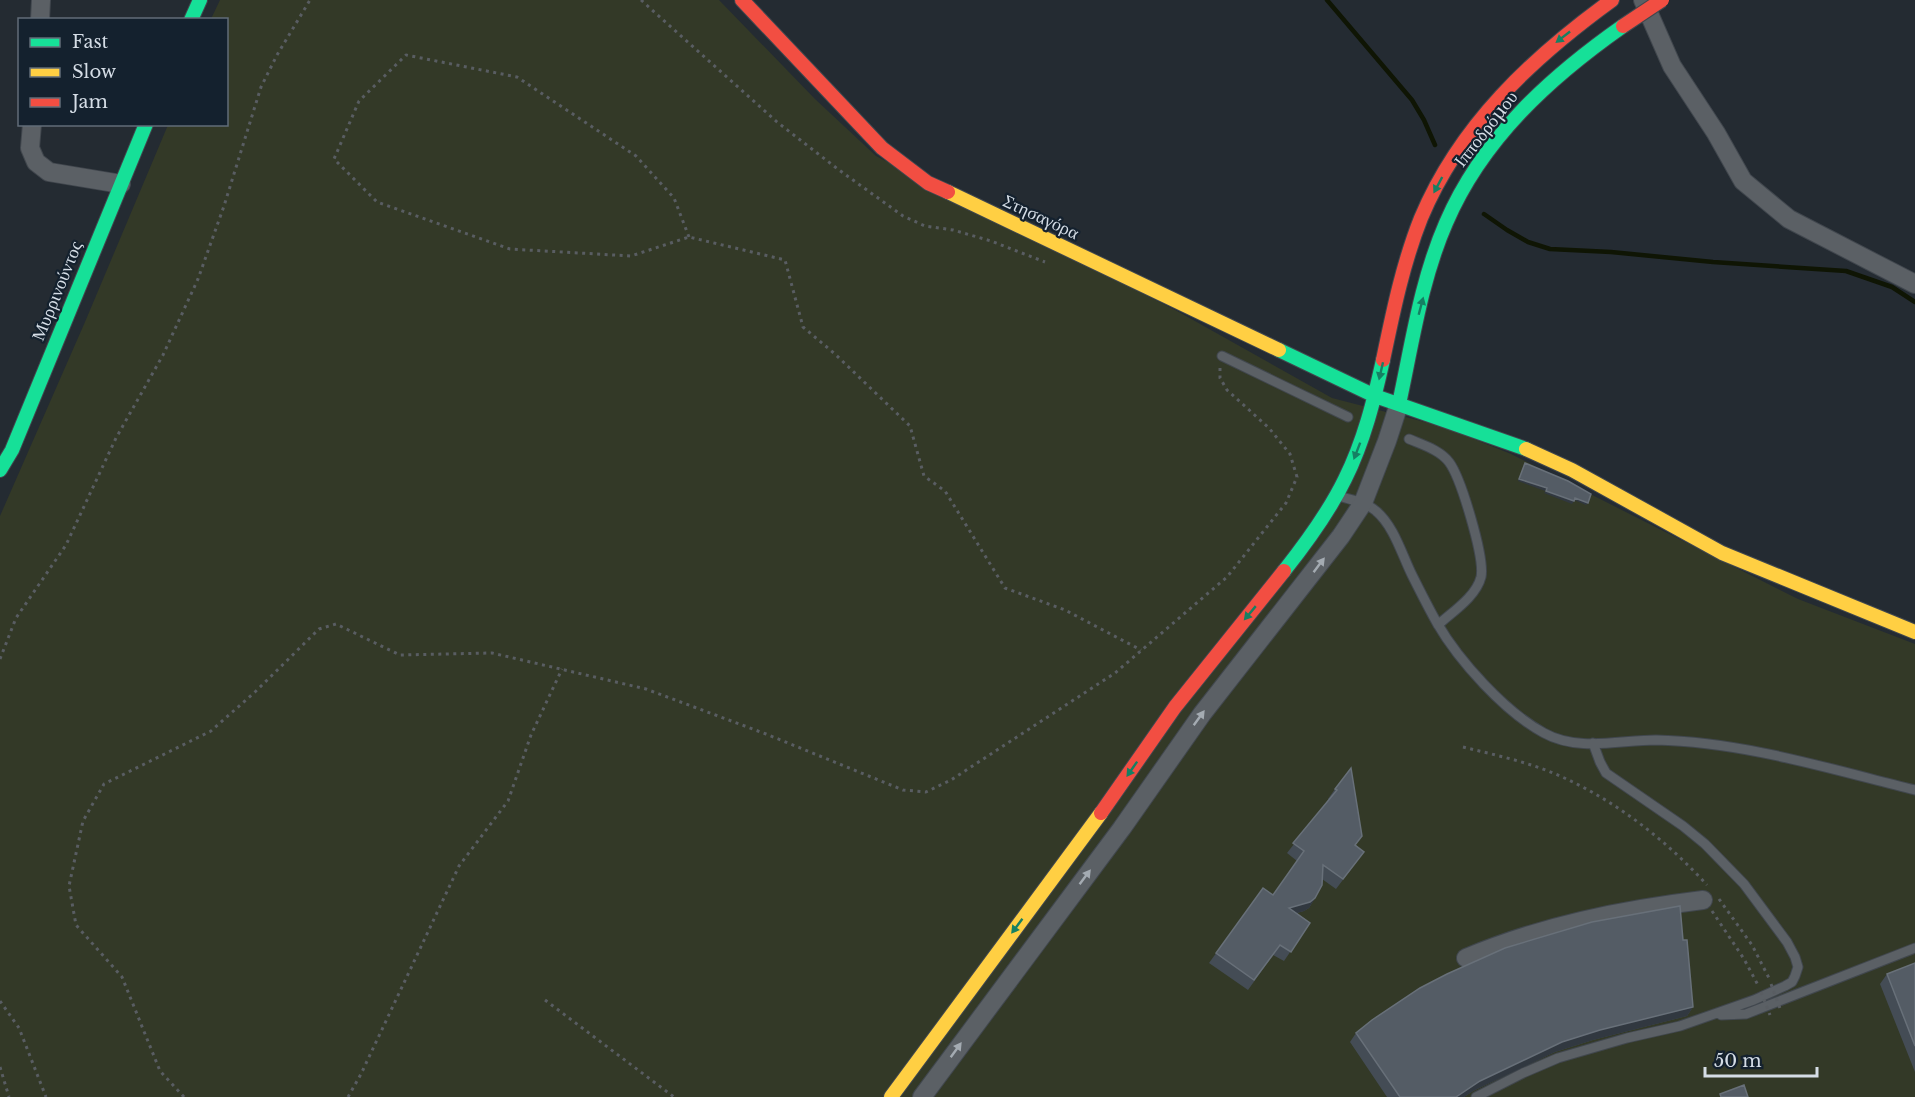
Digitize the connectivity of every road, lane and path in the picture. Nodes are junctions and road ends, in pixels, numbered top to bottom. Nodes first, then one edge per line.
1 (41, 0) edge
2 (200, 0) edge
3 (310, 0) edge
4 (742, 0) edge
5 (1643, 0) edge
6 (1662, 0) edge
7 (1611, 1) edge
8 (40, 18) edge
9 (192, 18) edge
10 (32, 126) edge
11 (145, 126) edge
12 (121, 184) junction
13 (689, 237) junction
14 (1915, 284) edge
15 (1222, 356) joint
16 (1375, 396) junction
17 (1399, 404) junction
18 (1348, 417) dead end
19 (1409, 440) dead end
20 (0, 470) edge
21 (1336, 496) junction
22 (1363, 503) junction
23 (1438, 625) junction
24 (1915, 632) edge
25 (1141, 650) junction
26 (0, 658) edge
27 (562, 669) junction
28 (1593, 743) junction
29 (1462, 747) dead end
30 (1915, 790) edge
31 (1102, 812) junction
32 (1122, 828) junction
33 (1710, 895) junction
34 (1915, 948) edge
35 (1466, 958) dead end
36 (545, 1000) dead end
37 (0, 1001) edge
38 (1781, 1011) dead end
39 (1712, 1015) junction
40 (1770, 1015) dead end
41 (0, 1067) edge
42 (9, 1097) edge
43 (46, 1097) edge
44 (184, 1097) edge
45 (348, 1097) edge
46 (674, 1097) edge
47 (891, 1097) edge
48 (922, 1097) edge
49 (1476, 1097) edge

1 - 8 street
2 - 9 street
3 - 26 path
4 - 16 street, Στησαγόρα
5 - 14 street
17 -> 6 street, Ιπποδρόμου, bridge
7 -> 16 street, Ιπποδρόμου
10 - 12 street
11 - 12 street, Μυρρινούντος
12 - 20 street, Μυρρινούντος
13 - 13 path
13 - 25 path
15 - 18 lane
15 - 25 path
16 - 17 street, Στησαγόρα
16 -> 21 street, Ιπποδρόμου
17 - 22 street
17 - 24 street, Στησαγόρα
19 - 23 lane
21 - 22 lane
21 -> 31 street, Ιπποδρόμου
22 - 23 lane
32 -> 22 street
23 - 28 lane
25 - 27 path
27 - 44 path
27 - 45 path
28 - 30 lane
28 - 39 lane
29 - 33 path
31 - 32 street
31 -> 47 street, Ιπποδρόμου
48 -> 32 street
33 - 35 street
33 - 38 path, bridge
33 - 40 path, bridge
34 - 39 lane
36 - 46 path
37 - 43 path
39 - 49 lane
41 - 42 path

